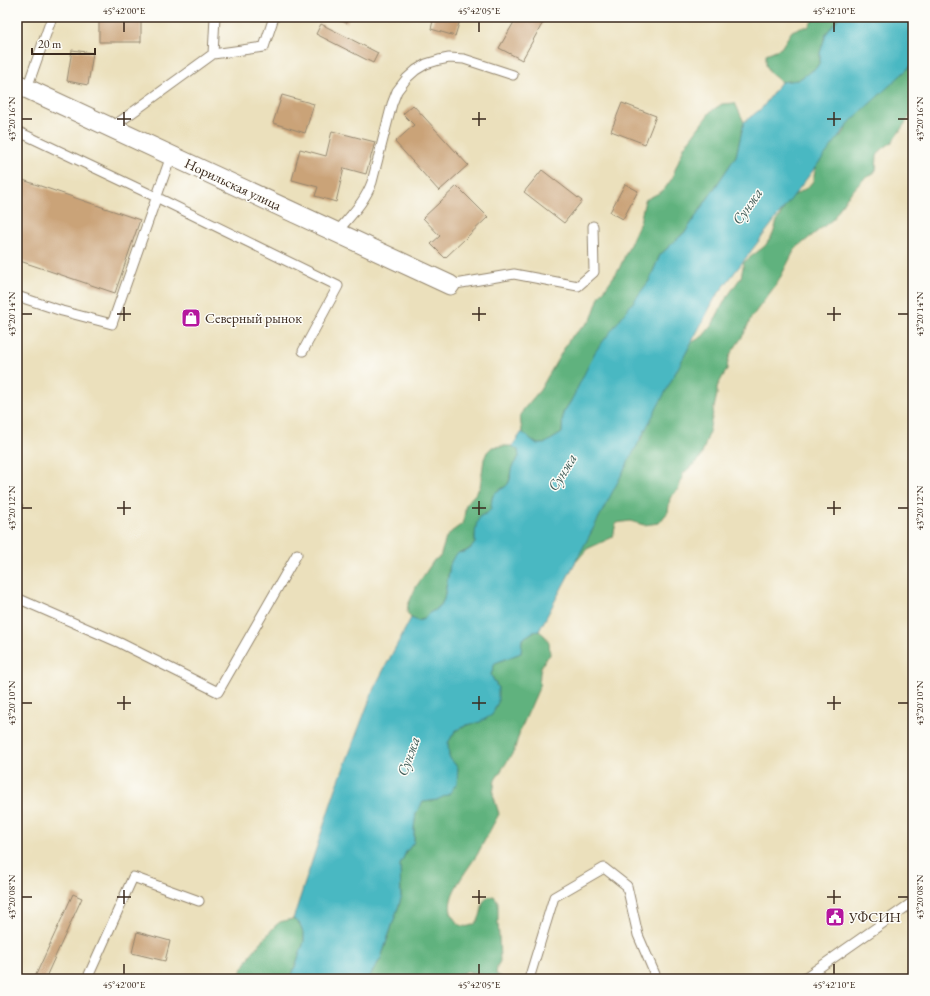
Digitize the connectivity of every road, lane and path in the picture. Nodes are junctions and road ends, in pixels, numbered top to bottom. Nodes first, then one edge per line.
1 (52, 17) edge
2 (215, 17) edge
3 (274, 17) edge
4 (213, 54) junction
5 (513, 75) dead end
6 (22, 86) edge
7 (111, 128) junction
8 (17, 131) edge
9 (171, 156) junction
10 (156, 197) junction
11 (593, 226) dead end
12 (337, 232) junction
13 (450, 285) joint
14 (17, 296) edge
15 (303, 351) dead end
16 (297, 554) dead end
17 (17, 598) edge
18 (199, 901) dead end
19 (913, 902) edge
20 (532, 968) junction
21 (87, 979) edge
22 (529, 979) edge
23 (536, 979) edge
24 (657, 979) edge
25 (804, 979) edge

1 - 6 lane
2 - 4 lane
3 - 4 lane
4 - 7 lane
5 - 12 lane
6 - 7 street, Норильская улица
7 - 9 street, Норильская улица
8 - 10 lane
9 - 10 lane
9 - 12 street, Норильская улица
10 - 14 lane
10 - 15 lane
11 - 13 lane
12 - 13 street, Норильская улица
16 - 17 lane
18 - 21 lane
19 - 25 lane
20 - 22 lane
20 - 23 lane
20 - 24 lane

